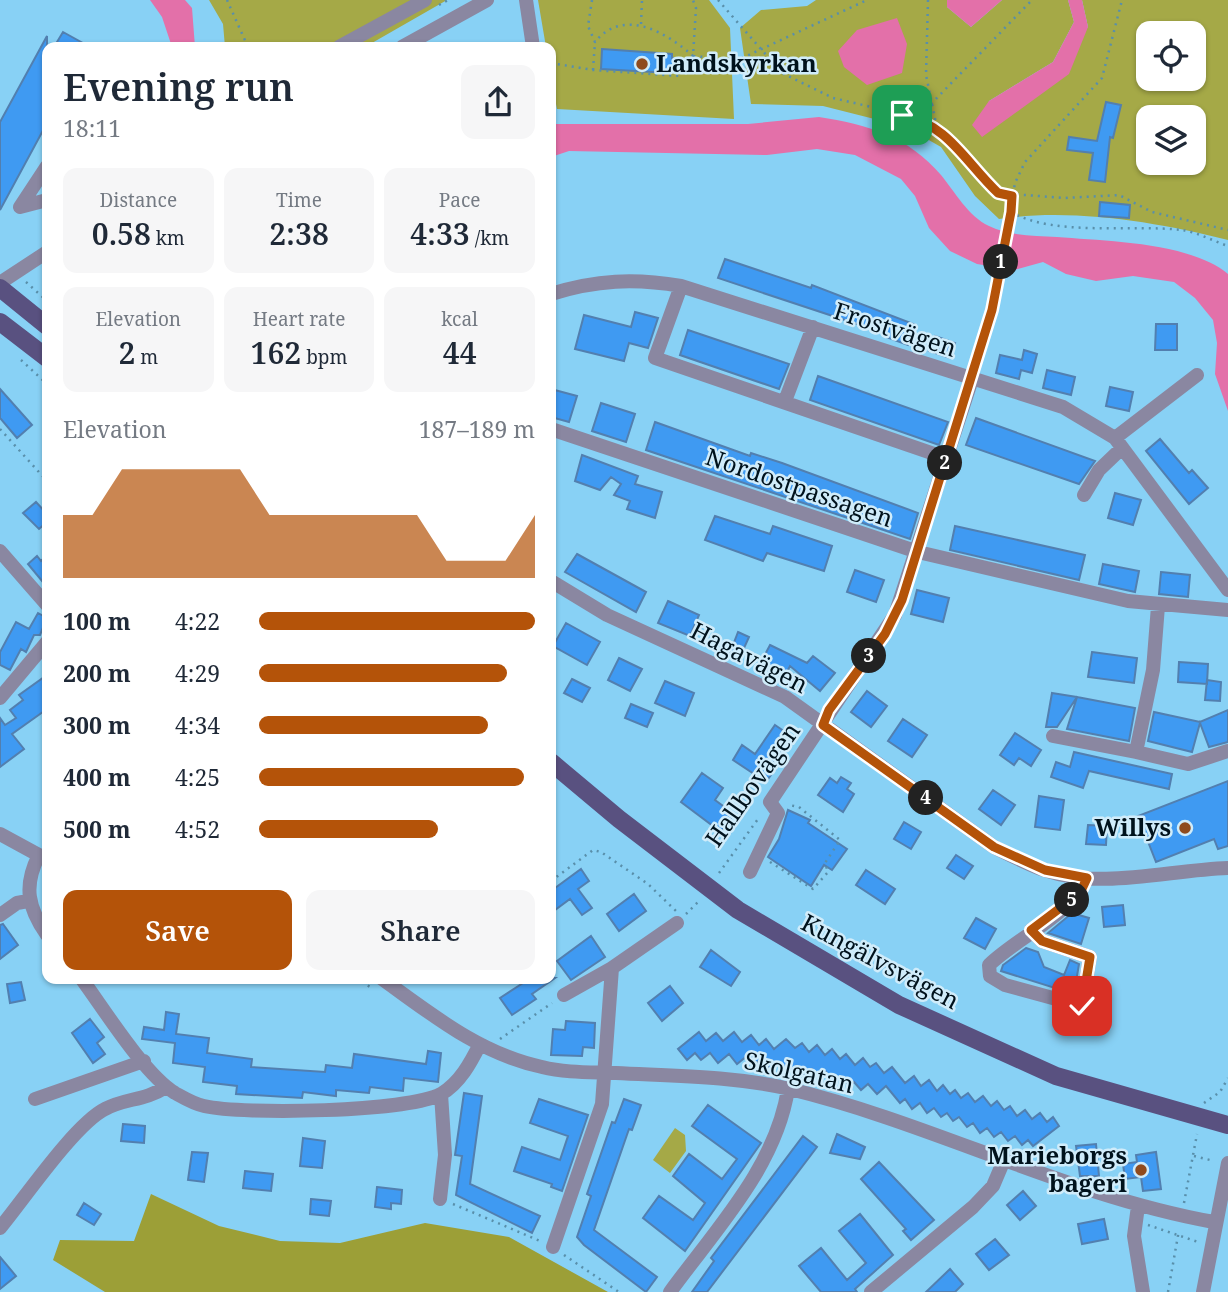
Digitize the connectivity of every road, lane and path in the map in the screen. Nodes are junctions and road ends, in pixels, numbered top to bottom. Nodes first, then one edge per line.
1 (227, 0) edge
2 (425, 0) edge
3 (487, 0) edge
4 (526, 0) edge
5 (592, 0) edge
6 (642, 0) edge
7 (693, 0) edge
8 (718, 0) edge
9 (867, 0) edge
10 (928, 0) edge
11 (1032, 0) edge
12 (1122, 0) edge
13 (641, 24) junction
14 (246, 42) edge
15 (348, 42) edge
16 (411, 42) edge
17 (532, 42) edge
18 (595, 42) junction
19 (762, 51) junction
20 (693, 56) junction
21 (556, 64) edge
22 (593, 70) junction
23 (931, 104) junction
24 (937, 128) junction
25 (42, 174) edge
26 (1012, 196) junction
27 (42, 201) edge
28 (1011, 212) junction
29 (1228, 230) edge
30 (1228, 246) edge
31 (42, 255) edge
32 (0, 283) edge
33 (681, 286) junction
34 (0, 288) edge
35 (556, 292) edge
36 (0, 322) edge
37 (42, 322) edge
38 (813, 327) junction
39 (42, 354) edge
40 (21, 359) dead end
41 (1197, 375) dead end
42 (42, 379) edge
43 (972, 379) junction
44 (785, 401) junction
45 (0, 429) edge
46 (556, 431) edge
47 (1119, 443) junction
48 (946, 458) junction
49 (42, 475) edge
50 (1084, 495) dead end
51 (0, 551) edge
52 (918, 552) junction
53 (556, 584) edge
54 (1228, 590) edge
55 (42, 599) edge
56 (1158, 606) junction
57 (1228, 610) edge
58 (42, 648) edge
59 (0, 698) edge
60 (823, 725) junction
61 (1053, 736) dead end
62 (1228, 751) edge
63 (1136, 752) junction
64 (556, 766) edge
65 (774, 808) junction
66 (0, 834) edge
67 (42, 857) edge
68 (759, 858) junction
69 (42, 859) edge
70 (1228, 868) edge
71 (750, 872) dead end
72 (719, 873) dead end
73 (556, 877) edge
74 (1087, 878) junction
75 (28, 901) junction
76 (699, 901) dead end
77 (0, 915) edge
78 (677, 923) dead end
79 (42, 926) edge
80 (1031, 930) junction
81 (612, 968) junction
82 (86, 984) edge
83 (378, 984) edge
84 (564, 995) joint
85 (480, 1044) junction
86 (495, 1052) junction
87 (144, 1061) junction
88 (605, 1073) junction
89 (1228, 1078) edge
90 (1227, 1086) edge
91 (166, 1087) junction
92 (788, 1089) junction
93 (441, 1094) junction
94 (35, 1099) dead end
95 (1200, 1118) junction
96 (1228, 1125) edge
97 (1193, 1156) junction
98 (1004, 1160) junction
99 (1228, 1163) edge
100 (440, 1199) joint
101 (1136, 1213) junction
102 (1182, 1216) junction
103 (1214, 1222) junction
104 (0, 1228) edge
105 (1178, 1236) junction
106 (553, 1247) junction
107 (619, 1292) edge
108 (670, 1292) edge
109 (871, 1292) edge
110 (1143, 1292) edge
111 (1168, 1292) edge
112 (1203, 1292) edge

1 - 14 path
2 - 15 street
3 - 16 street
4 - 17 street
5 - 18 path
6 - 13 path
7 - 20 path
8 - 19 path
9 - 19 path
10 - 23 path
11 - 23 path
12 - 26 path
13 - 18 path
13 - 20 path
18 - 22 path
19 - 20 path
19 - 24 path
20 - 22 path
21 - 22 path
23 - 24 path
24 - 26 path
25 - 27 street
26 - 28 path
26 - 29 path
28 - 30 path
28 - 43 path
31 - 32 street
33 - 35 street, Frostvägen
33 - 38 street, Frostvägen
33 - 44 street
34 - 37 main road
36 - 39 main road
38 - 43 street, Frostvägen
38 - 44 street
40 - 42 path
41 - 47 street
43 - 47 street, Frostvägen
43 - 48 street, Hallbovägen
44 - 48 street
45 - 49 path
46 - 52 street, Nordostpassagen
47 - 50 street
47 - 54 street, Frostvägen
48 - 52 street, Hallbovägen
51 - 55 street
52 - 56 street, Nordostpassagen
52 - 60 street, Hallbovägen
53 - 60 street, Hagavägen
56 - 57 street, Nordostpassagen
56 - 63 street
58 - 59 street
60 - 65 street, Hallbovägen
60 - 74 street, Hagavägen
61 - 63 street
62 - 63 street
64 - 95 main road, Kungälvsvägen
65 - 68 street
65 - 68 path
65 - 72 path, Hallbovägen
66 - 67 street
68 - 71 street
69 - 75 street
70 - 74 street, Hagavägen
73 - 76 path
74 - 80 street
75 - 77 street
75 - 79 street
78 - 81 street
80 - 80 street
81 - 84 street
81 - 88 street
82 - 87 street
83 - 85 street, Skolgatan
84 - 86 path
85 - 86 street, Skolgatan
85 - 93 street
86 - 88 street, Skolgatan
87 - 91 street
87 - 94 street
88 - 92 street, Skolgatan
88 - 106 street
89 - 90 path
90 - 95 path
91 - 93 street
91 - 104 street
92 - 98 street, Skolgatan
92 - 108 street
93 - 100 street
95 - 96 main road, Kungälvsvägen
95 - 97 path
97 - 99 path
97 - 102 path
98 - 101 street, Skolgatan
98 - 109 street
99 - 103 street
100 - 106 path
101 - 102 street, Skolgatan
101 - 105 path
101 - 110 street
102 - 103 street, Skolgatan
102 - 105 path
103 - 112 street
105 - 111 path
106 - 107 path

